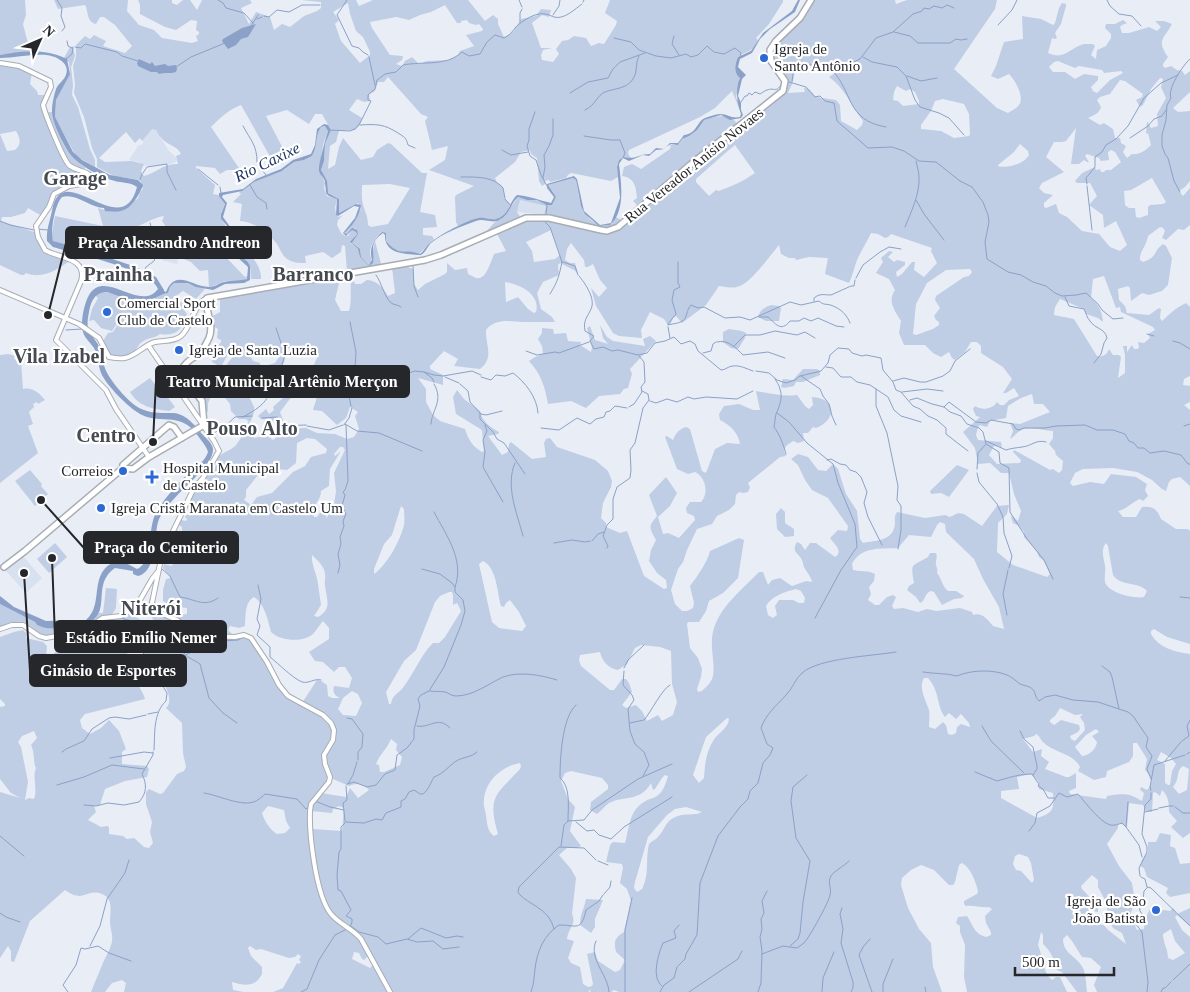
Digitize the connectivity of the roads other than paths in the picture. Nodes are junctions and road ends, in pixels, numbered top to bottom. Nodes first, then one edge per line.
1 (811, 0) edge
2 (0, 63) edge
3 (0, 290) edge
4 (207, 298) junction
5 (66, 318) junction
6 (148, 345) junction
7 (199, 429) junction
8 (182, 438) junction
9 (143, 447) junction
10 (149, 457) junction
11 (123, 467) junction
12 (2, 566) edge
13 (159, 570) junction
14 (0, 629) edge
15 (390, 992) edge

1 - 4 main road, Rua Vereador Anísio Novaes
2 - 5 main road
3 - 5 main road
4 - 6 main road
4 - 7 main road
5 - 6 main road
5 - 9 main road
6 - 7 main road
7 - 8 main road
7 - 13 main road
8 - 9 main road
8 - 10 main road
9 - 10 main road
9 - 11 main road
10 - 11 main road
11 - 12 main road
13 - 14 main road
13 - 15 main road

